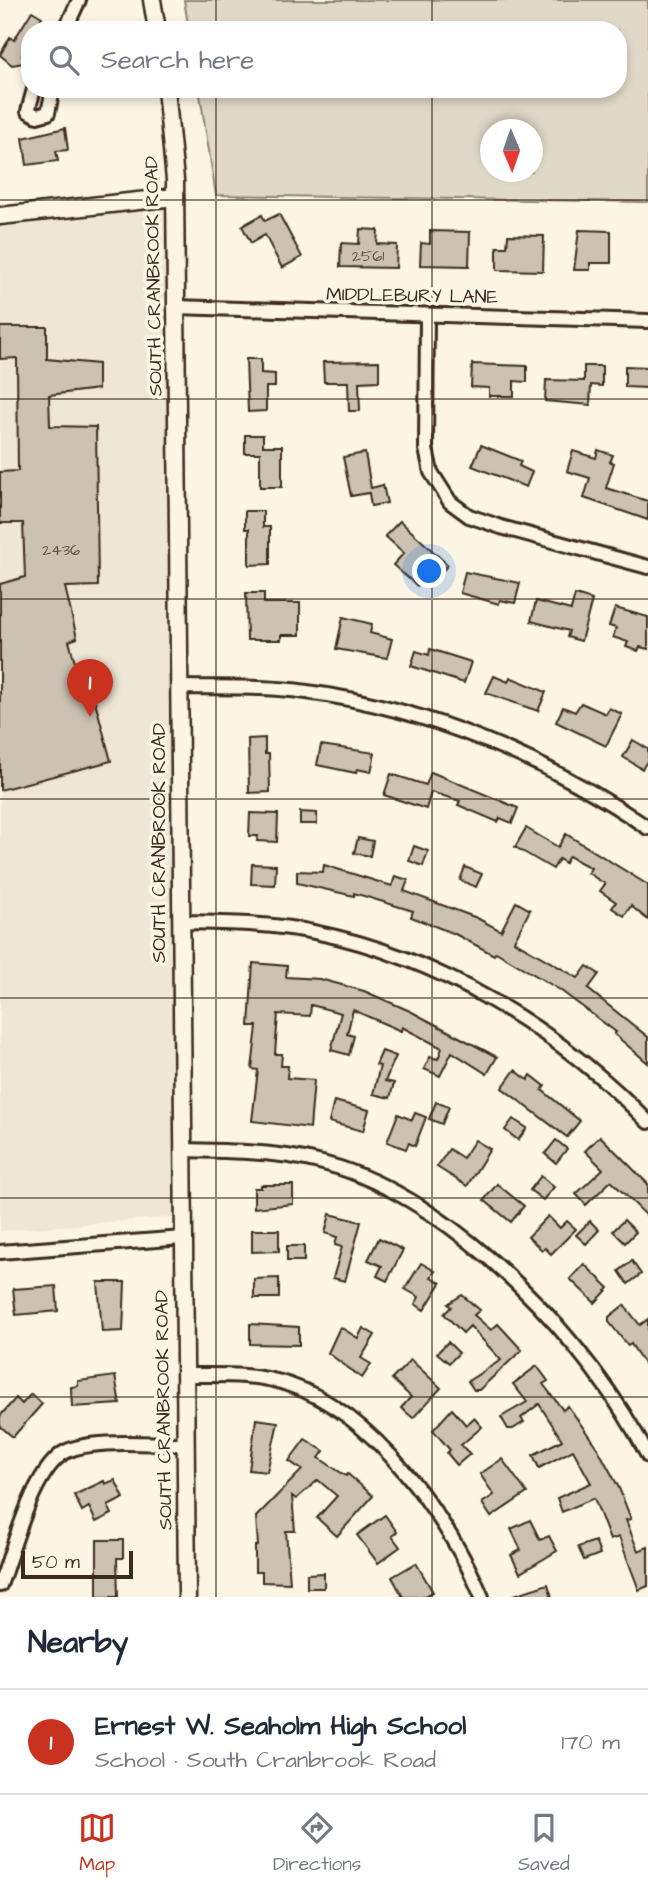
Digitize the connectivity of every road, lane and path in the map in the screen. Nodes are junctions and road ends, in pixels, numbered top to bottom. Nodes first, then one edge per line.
1 (79, 0) edge
2 (152, 0) edge
3 (69, 21) edge
4 (156, 21) edge
5 (30, 98) edge
6 (51, 98) edge
7 (167, 98) edge
8 (175, 197) junction
9 (0, 216) edge
10 (175, 307) junction
11 (427, 316) junction
12 (648, 321) edge
13 (648, 567) edge
14 (179, 687) junction
15 (648, 828) edge
16 (181, 922) junction
17 (648, 1122) edge
18 (183, 1150) junction
19 (183, 1238) junction
20 (0, 1252) edge
21 (185, 1375) junction
22 (186, 1444) junction
23 (648, 1456) edge
24 (0, 1585) edge
25 (187, 1597) edge
26 (482, 1597) edge

1 - 3 street
2 - 4 street
5 - 6 street
7 - 8 street, SOUTH CRANBROOK ROAD
8 - 9 street
8 - 10 street, SOUTH CRANBROOK ROAD
10 - 11 street, MIDDLEBURY LANE
10 - 14 street, SOUTH CRANBROOK ROAD
11 - 12 street, MIDDLEBURY LANE
11 - 13 street
14 - 15 street
14 - 16 street, SOUTH CRANBROOK ROAD
16 - 17 street
16 - 18 street, SOUTH CRANBROOK ROAD
18 - 19 street, SOUTH CRANBROOK ROAD
18 - 23 street
19 - 20 street
19 - 21 street, SOUTH CRANBROOK ROAD
21 - 22 street, SOUTH CRANBROOK ROAD
21 - 26 street
22 - 24 street
22 - 25 street, SOUTH CRANBROOK ROAD

